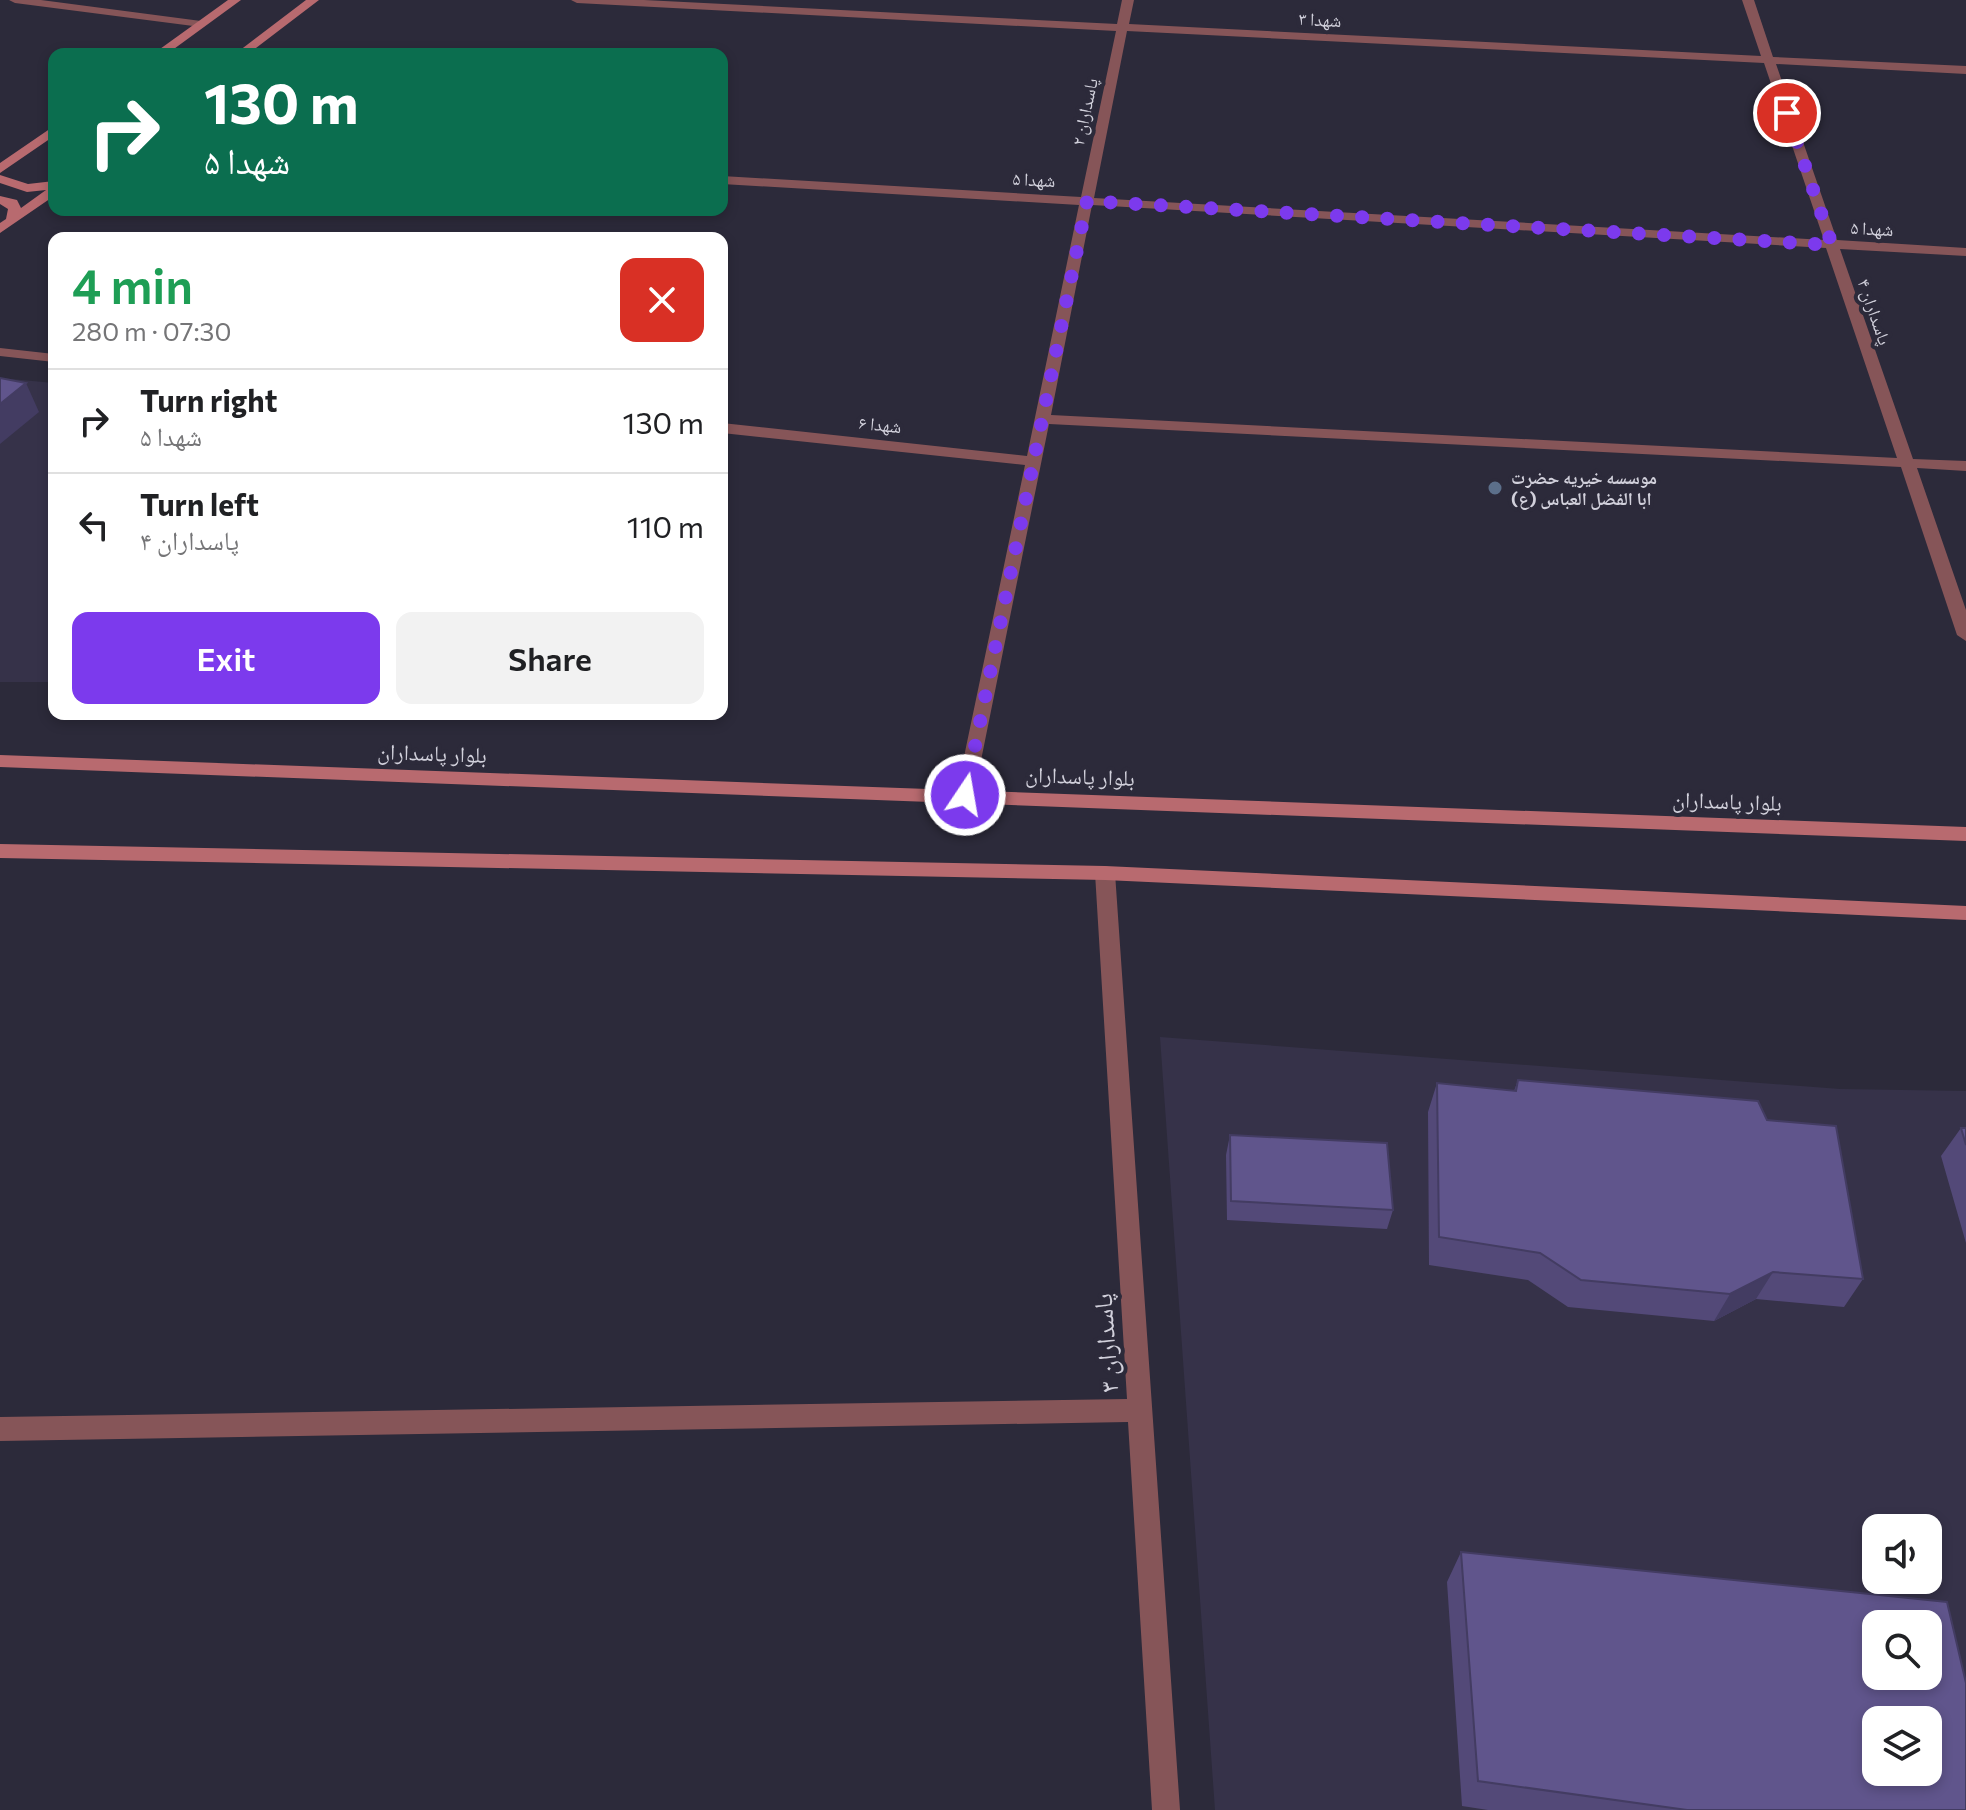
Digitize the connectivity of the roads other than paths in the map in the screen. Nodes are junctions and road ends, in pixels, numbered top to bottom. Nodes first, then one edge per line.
1 (15, 0) edge
2 (235, 0) edge
3 (313, 0) edge
4 (577, 0) edge
5 (1128, 0) edge
6 (1748, 0) edge
7 (201, 24) junction
8 (1122, 28) junction
9 (167, 48) edge
10 (249, 48) edge
11 (1769, 60) junction
12 (1966, 70) edge
13 (48, 134) edge
14 (0, 169) edge
15 (0, 179) edge
16 (728, 180) edge
17 (48, 188) edge
18 (48, 193) edge
19 (0, 200) edge
20 (1087, 201) junction
21 (6, 225) edge
22 (1832, 245) junction
23 (1966, 252) edge
24 (0, 352) edge
25 (48, 357) edge
26 (1042, 419) junction
27 (728, 429) edge
28 (1034, 461) junction
29 (1907, 463) junction
30 (1966, 466) edge
31 (1966, 635) edge
32 (0, 761) edge
33 (965, 795) junction
34 (1966, 834) edge
35 (0, 851) edge
36 (1105, 873) junction
37 (1966, 913) edge
38 (1141, 1410) junction
39 (0, 1429) edge
40 (1166, 1810) edge

1 - 7 street
2 - 7 main road
3 - 10 main road
4 - 8 street, شهدا ۳
5 - 8 street, پاسداران ۲
6 - 11 street, پاسداران ۴
7 - 9 main road
8 - 11 street, شهدا ۳
8 - 20 street, پاسداران ۲
11 - 12 street, شهدا ۳
11 - 22 street, پاسداران ۴
13 - 14 main road
15 - 17 main road
16 - 20 street, شهدا ۵
18 - 21 main road
19 - 21 main road
20 - 22 street, شهدا ۵
20 - 26 street, پاسداران ۲
22 - 23 street, شهدا ۵
22 - 29 street, پاسداران ۴
24 - 25 street
26 - 28 street, پاسداران ۲
26 - 29 street
27 - 28 street, شهدا ۶
28 - 33 street, پاسداران ۲
29 - 30 street
29 - 31 street, پاسداران ۴
32 - 33 main road, بلوار پاسداران
33 - 34 main road, بلوار پاسداران
35 - 36 main road
36 - 37 main road
36 - 38 street, پاسداران ۳
38 - 39 street
38 - 40 street, پاسداران ۳

